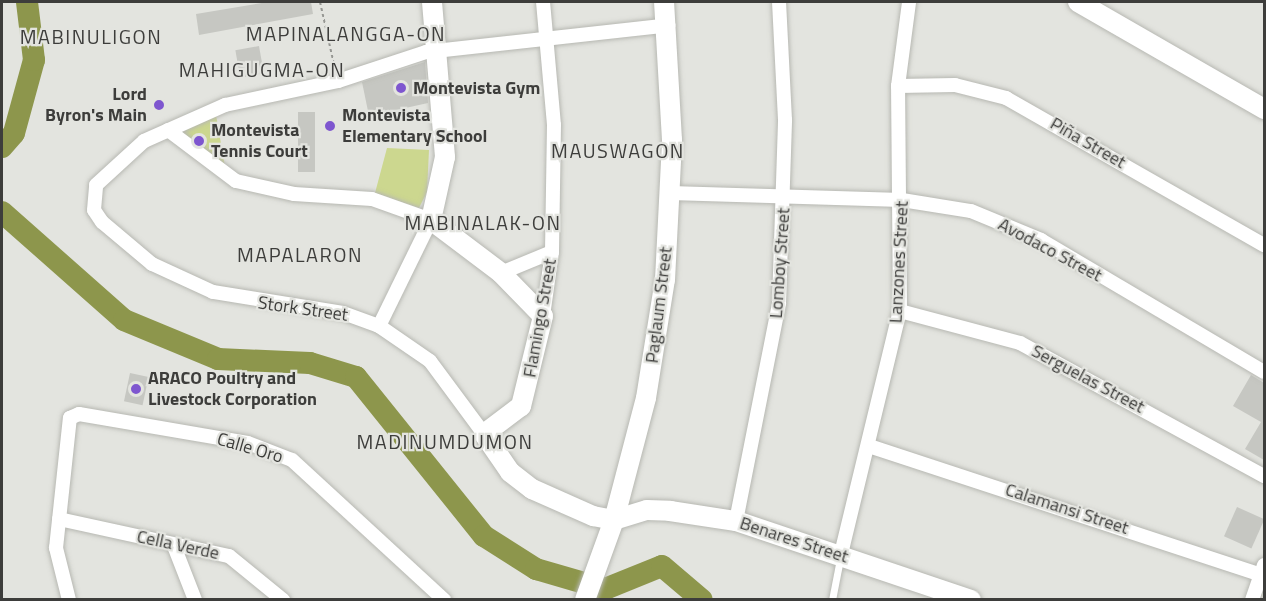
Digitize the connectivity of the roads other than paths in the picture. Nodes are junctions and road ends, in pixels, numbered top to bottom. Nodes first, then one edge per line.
1 (432, 2) edge
2 (543, 2) edge
3 (664, 2) edge
4 (779, 2) edge
5 (909, 2) edge
6 (1078, 2) edge
7 (669, 25) junction
8 (549, 36) junction
9 (438, 50) junction
10 (898, 86) junction
11 (1264, 109) edge
12 (168, 130) junction
13 (670, 193) junction
14 (785, 195) junction
15 (902, 200) junction
16 (431, 220) junction
17 (1264, 245) edge
18 (552, 252) junction
19 (501, 273) junction
20 (900, 311) junction
21 (543, 316) junction
22 (379, 326) junction
23 (1264, 372) edge
24 (484, 434) junction
25 (869, 446) junction
26 (1264, 476) edge
27 (59, 519) junction
28 (614, 520) junction
29 (736, 521) junction
30 (174, 546) junction
31 (841, 554) junction
32 (1263, 572) edge
33 (69, 600) edge
34 (195, 600) edge
35 (283, 600) edge
36 (444, 600) edge
37 (585, 600) edge
38 (832, 600) edge
39 (971, 600) edge
40 (1252, 600) edge

1 - 9 street
2 - 8 street, Flamingo Street
3 - 7 street, Paglaum Street
4 - 14 street, Lomboy Street
5 - 10 street, Lanzones Street
6 - 11 street
7 - 8 street, Stork Street
7 - 13 street, Paglaum Street
8 - 9 street, Stork Street
8 - 18 street, Flamingo Street
9 - 12 street, Stork Street
9 - 16 street
10 - 15 street, Lanzones Street
10 - 17 street, Piña Street
12 - 16 street
12 - 22 street, Stork Street
13 - 14 street, Avodaco Street
13 - 28 street, Paglaum Street
14 - 15 street, Avodaco Street
14 - 29 street, Lomboy Street
15 - 20 street, Lanzones Street
15 - 23 street, Avodaco Street
16 - 19 street
16 - 22 street
18 - 19 street
18 - 21 street, Flamingo Street
19 - 21 street
20 - 25 street, Lanzones Street
20 - 26 street, Serguelas Street
21 - 24 street, Flamingo Street
22 - 24 street, Stork Street
24 - 28 street, Stork Street
25 - 31 street, Lanzones Street
25 - 32 street, Calamansi Street
27 - 30 street, Cella Verde
27 - 33 street
27 - 36 street, Calle Oro
28 - 29 street, Benares Street
28 - 37 street, Paglaum Street
29 - 31 street, Benares Street
30 - 34 street
30 - 35 street, Cella Verde
31 - 38 lane
31 - 39 street, Benares Street
32 - 40 street

